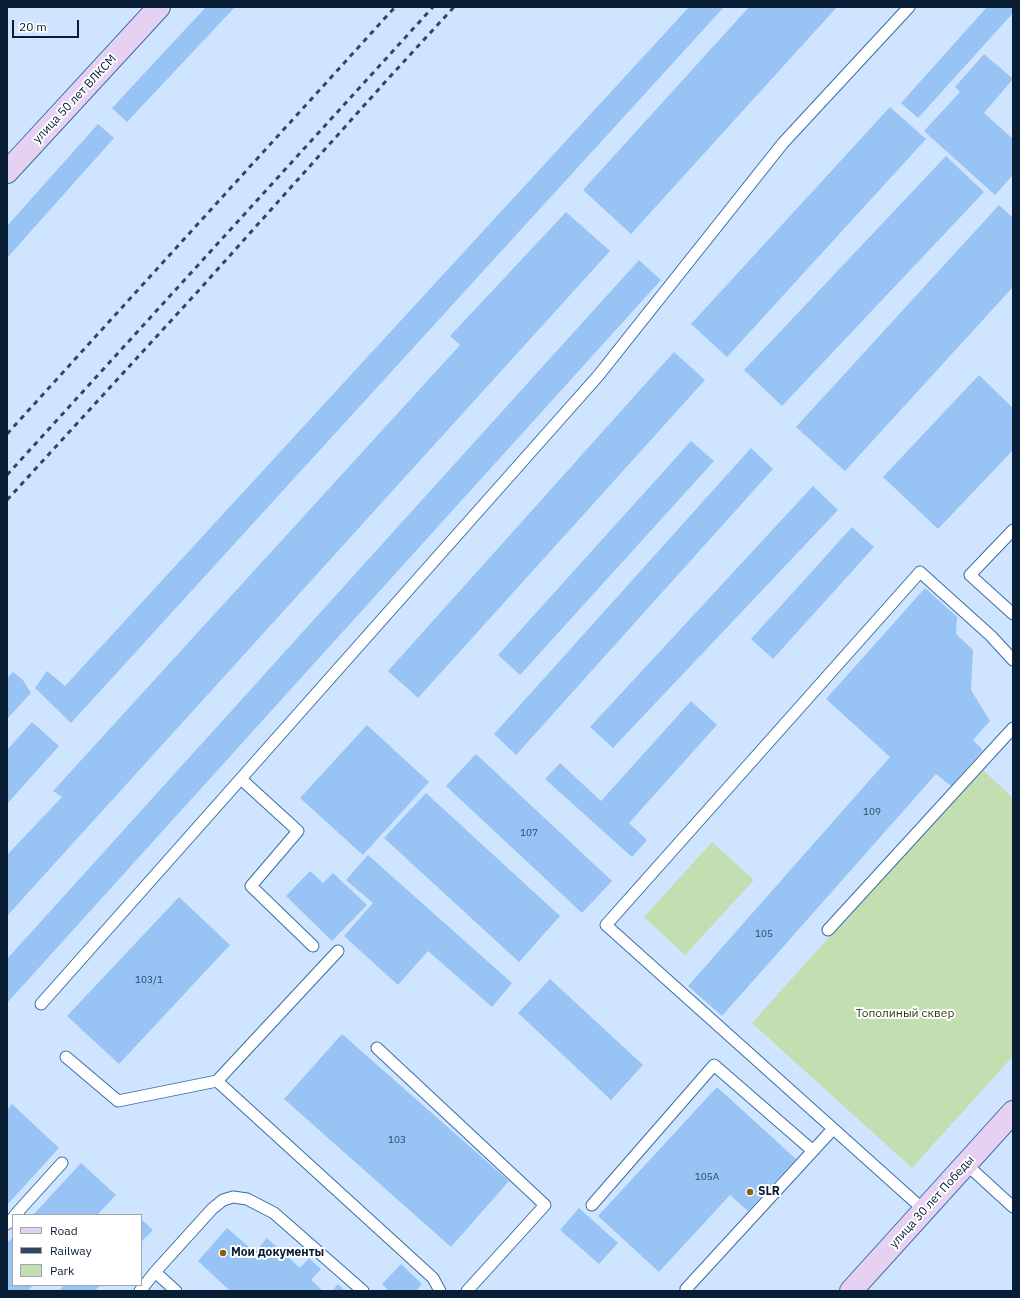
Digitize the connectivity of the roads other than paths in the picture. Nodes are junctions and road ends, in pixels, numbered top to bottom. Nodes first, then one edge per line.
1 (158, 7) edge
2 (909, 7) edge
3 (7, 172) edge
4 (1013, 530) edge
5 (1013, 614) edge
6 (1013, 660) edge
7 (1013, 728) edge
8 (240, 779) junction
9 (828, 930) dead end
10 (313, 946) dead end
11 (338, 951) dead end
12 (41, 1004) dead end
13 (377, 1048) dead end
14 (66, 1057) dead end
15 (217, 1081) junction
16 (1013, 1112) edge
17 (833, 1129) junction
18 (812, 1151) junction
19 (62, 1163) dead end
20 (966, 1164) junction
21 (592, 1205) dead end
22 (1013, 1207) edge
23 (924, 1211) junction
24 (16, 1214) edge
25 (155, 1272) junction
26 (686, 1290) dead end
27 (140, 1291) edge
28 (176, 1291) edge
29 (363, 1291) edge
30 (440, 1291) edge
31 (467, 1291) edge
32 (851, 1291) edge

1 - 3 street, улица 50 лет ВЛКСМ
2 - 8 lane
4 - 5 lane
6 - 17 lane
7 - 9 lane
8 - 10 lane
8 - 12 lane
11 - 15 lane
13 - 31 lane
14 - 15 lane
15 - 30 lane
16 - 20 street, улица 30 лет Победы
17 - 18 lane
17 - 23 lane
18 - 21 lane
18 - 26 lane
19 - 24 lane
20 - 22 lane
20 - 23 street, улица 30 лет Победы
23 - 32 street, улица 30 лет Победы
25 - 27 lane
25 - 28 lane
25 - 29 lane

